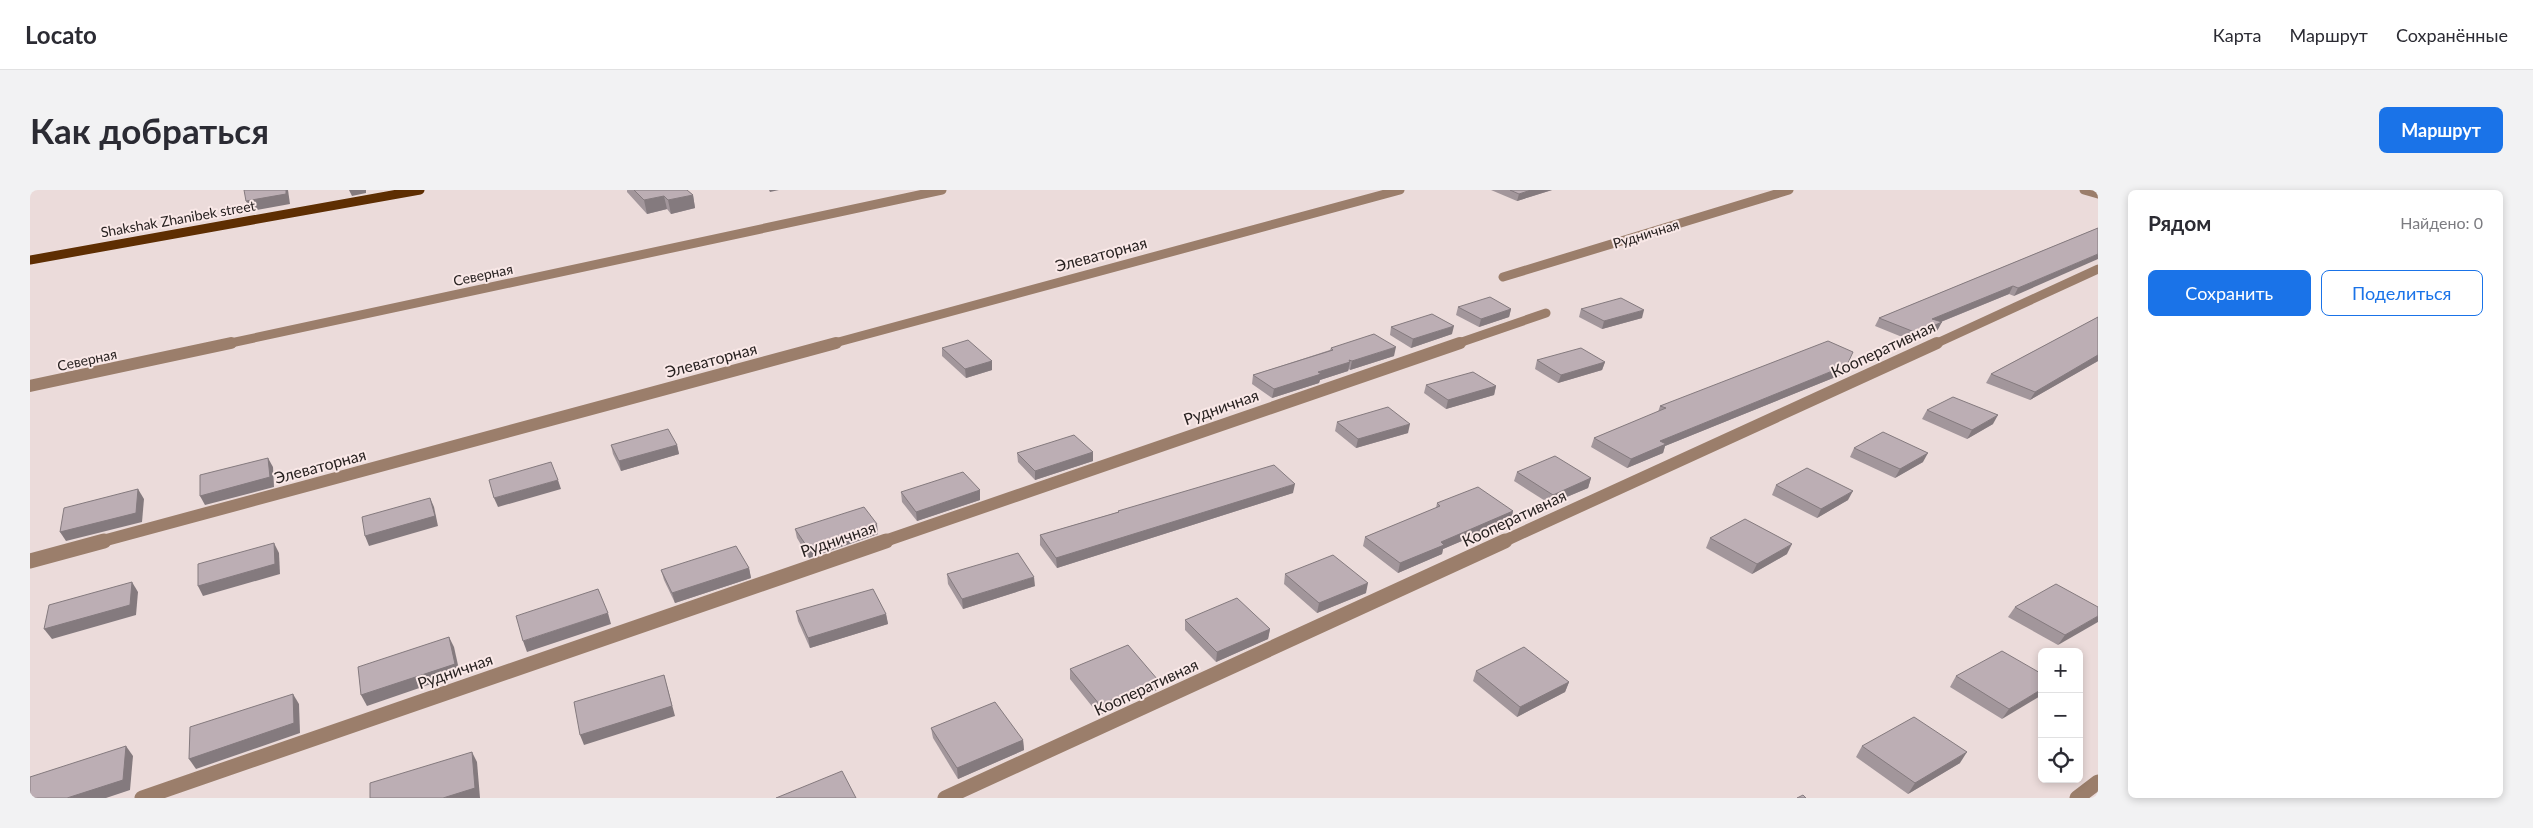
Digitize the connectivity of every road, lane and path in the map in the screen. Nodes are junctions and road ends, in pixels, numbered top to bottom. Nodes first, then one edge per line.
1 (420, 190) edge
2 (942, 190) edge
3 (1400, 190) edge
4 (1788, 190) edge
5 (2084, 190) edge
6 (2098, 194) edge
7 (30, 260) edge
8 (2098, 270) edge
9 (1504, 277) dead end
10 (1546, 313) dead end
11 (30, 386) edge
12 (30, 562) edge
13 (2098, 782) edge
14 (142, 798) edge
15 (945, 798) edge
16 (2077, 798) edge

1 - 7 main road, Shakshak Zhanibek street
2 - 11 street, Северная
3 - 12 street, Элеваторная
4 - 9 street, Рудничная
5 - 6 street
8 - 15 street, Кооперативная
10 - 14 street, Рудничная
13 - 16 street

